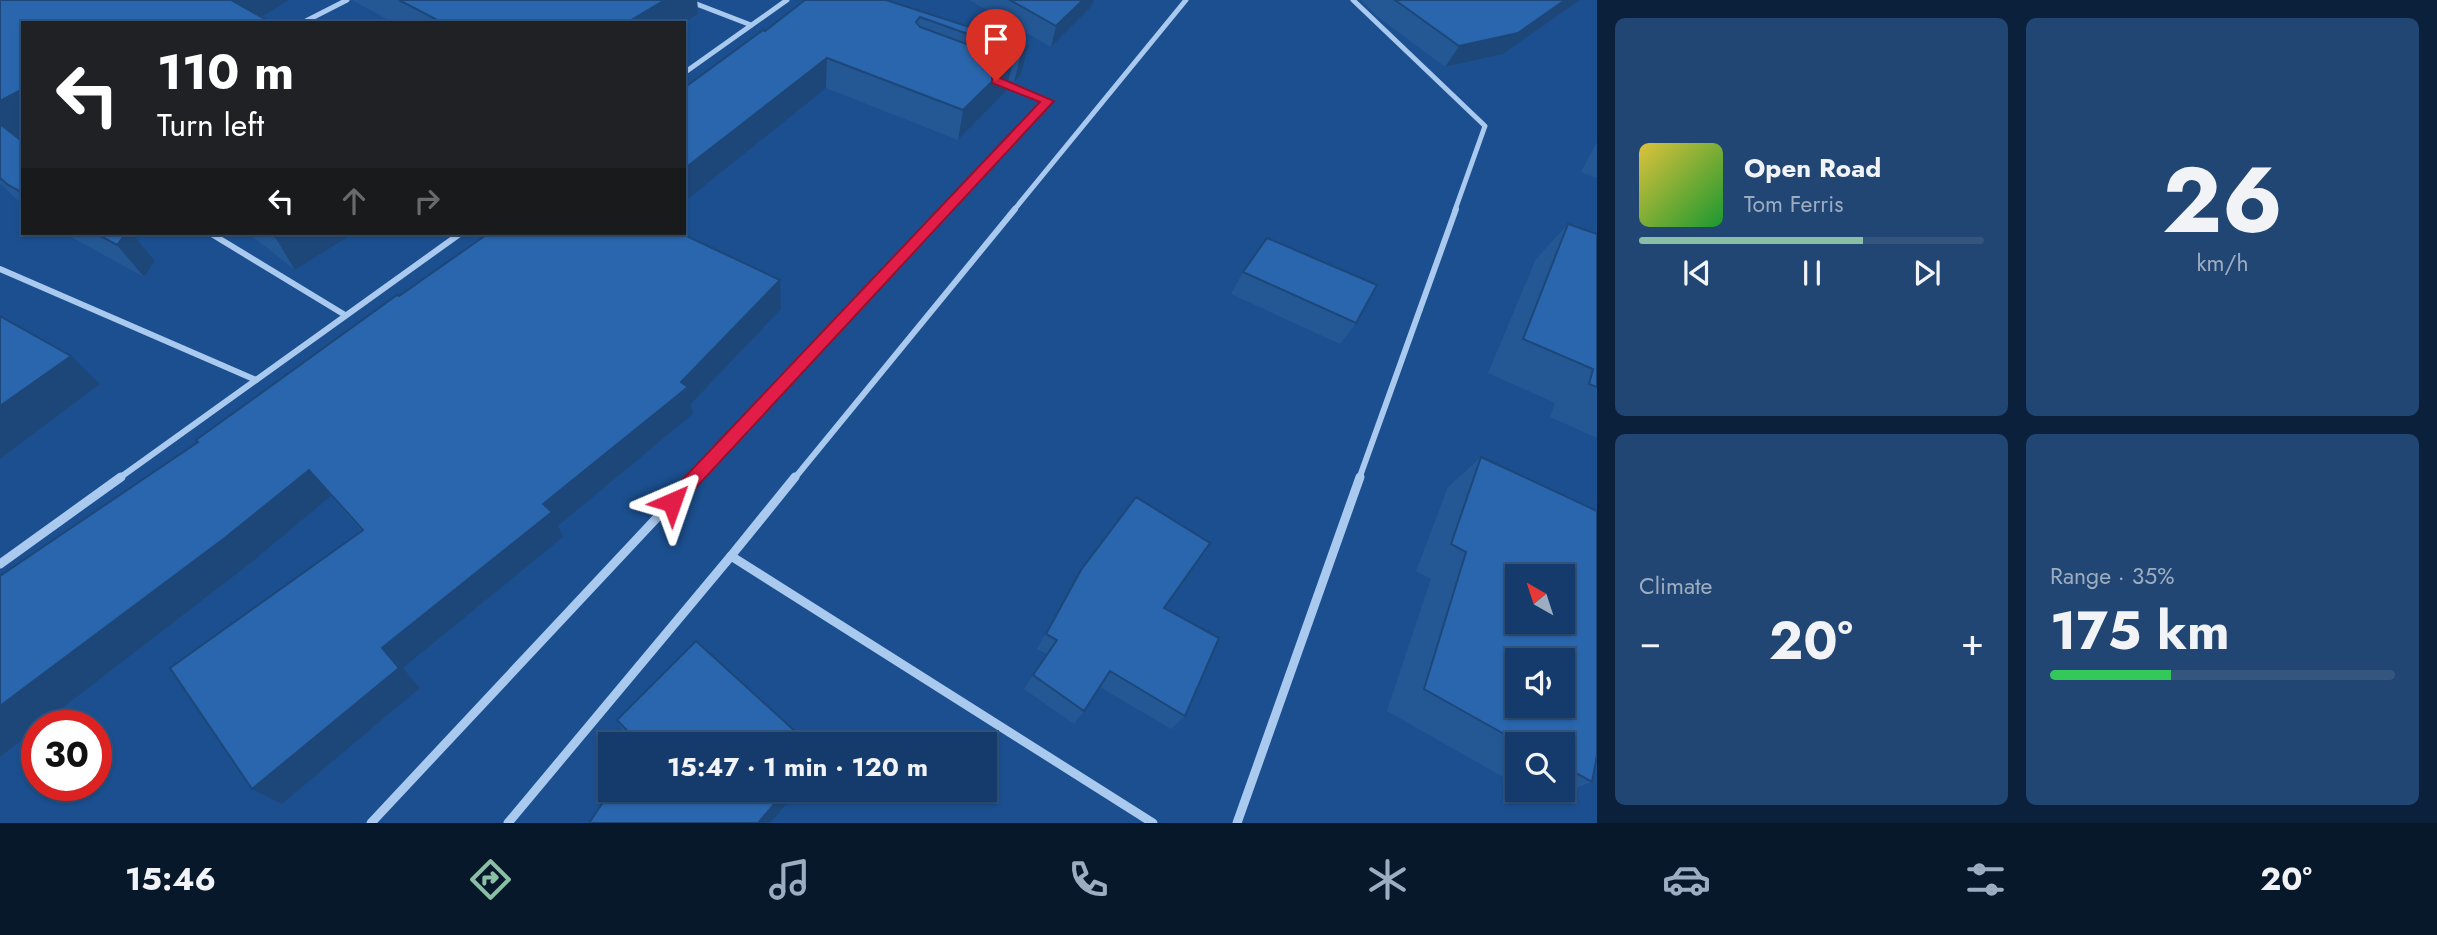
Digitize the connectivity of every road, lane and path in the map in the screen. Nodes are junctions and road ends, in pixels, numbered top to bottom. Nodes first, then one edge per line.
1 (347, 0) edge
2 (686, 0) edge
3 (787, 0) edge
4 (1186, 0) edge
5 (1353, 0) edge
6 (306, 21) edge
7 (751, 25) junction
8 (686, 72) edge
9 (996, 81) edge
10 (212, 235) edge
11 (458, 235) edge
12 (0, 269) edge
13 (345, 315) junction
14 (256, 380) junction
15 (731, 556) junction
16 (0, 564) edge
17 (371, 823) edge
18 (508, 823) edge
19 (1153, 823) edge
20 (1237, 823) edge

1 - 6 street
2 - 7 street
3 - 7 street
4 - 15 street
5 - 20 street
7 - 8 street
9 - 17 street
10 - 13 street
11 - 13 street
12 - 14 street
13 - 14 street
14 - 16 street
15 - 18 street
15 - 19 street

